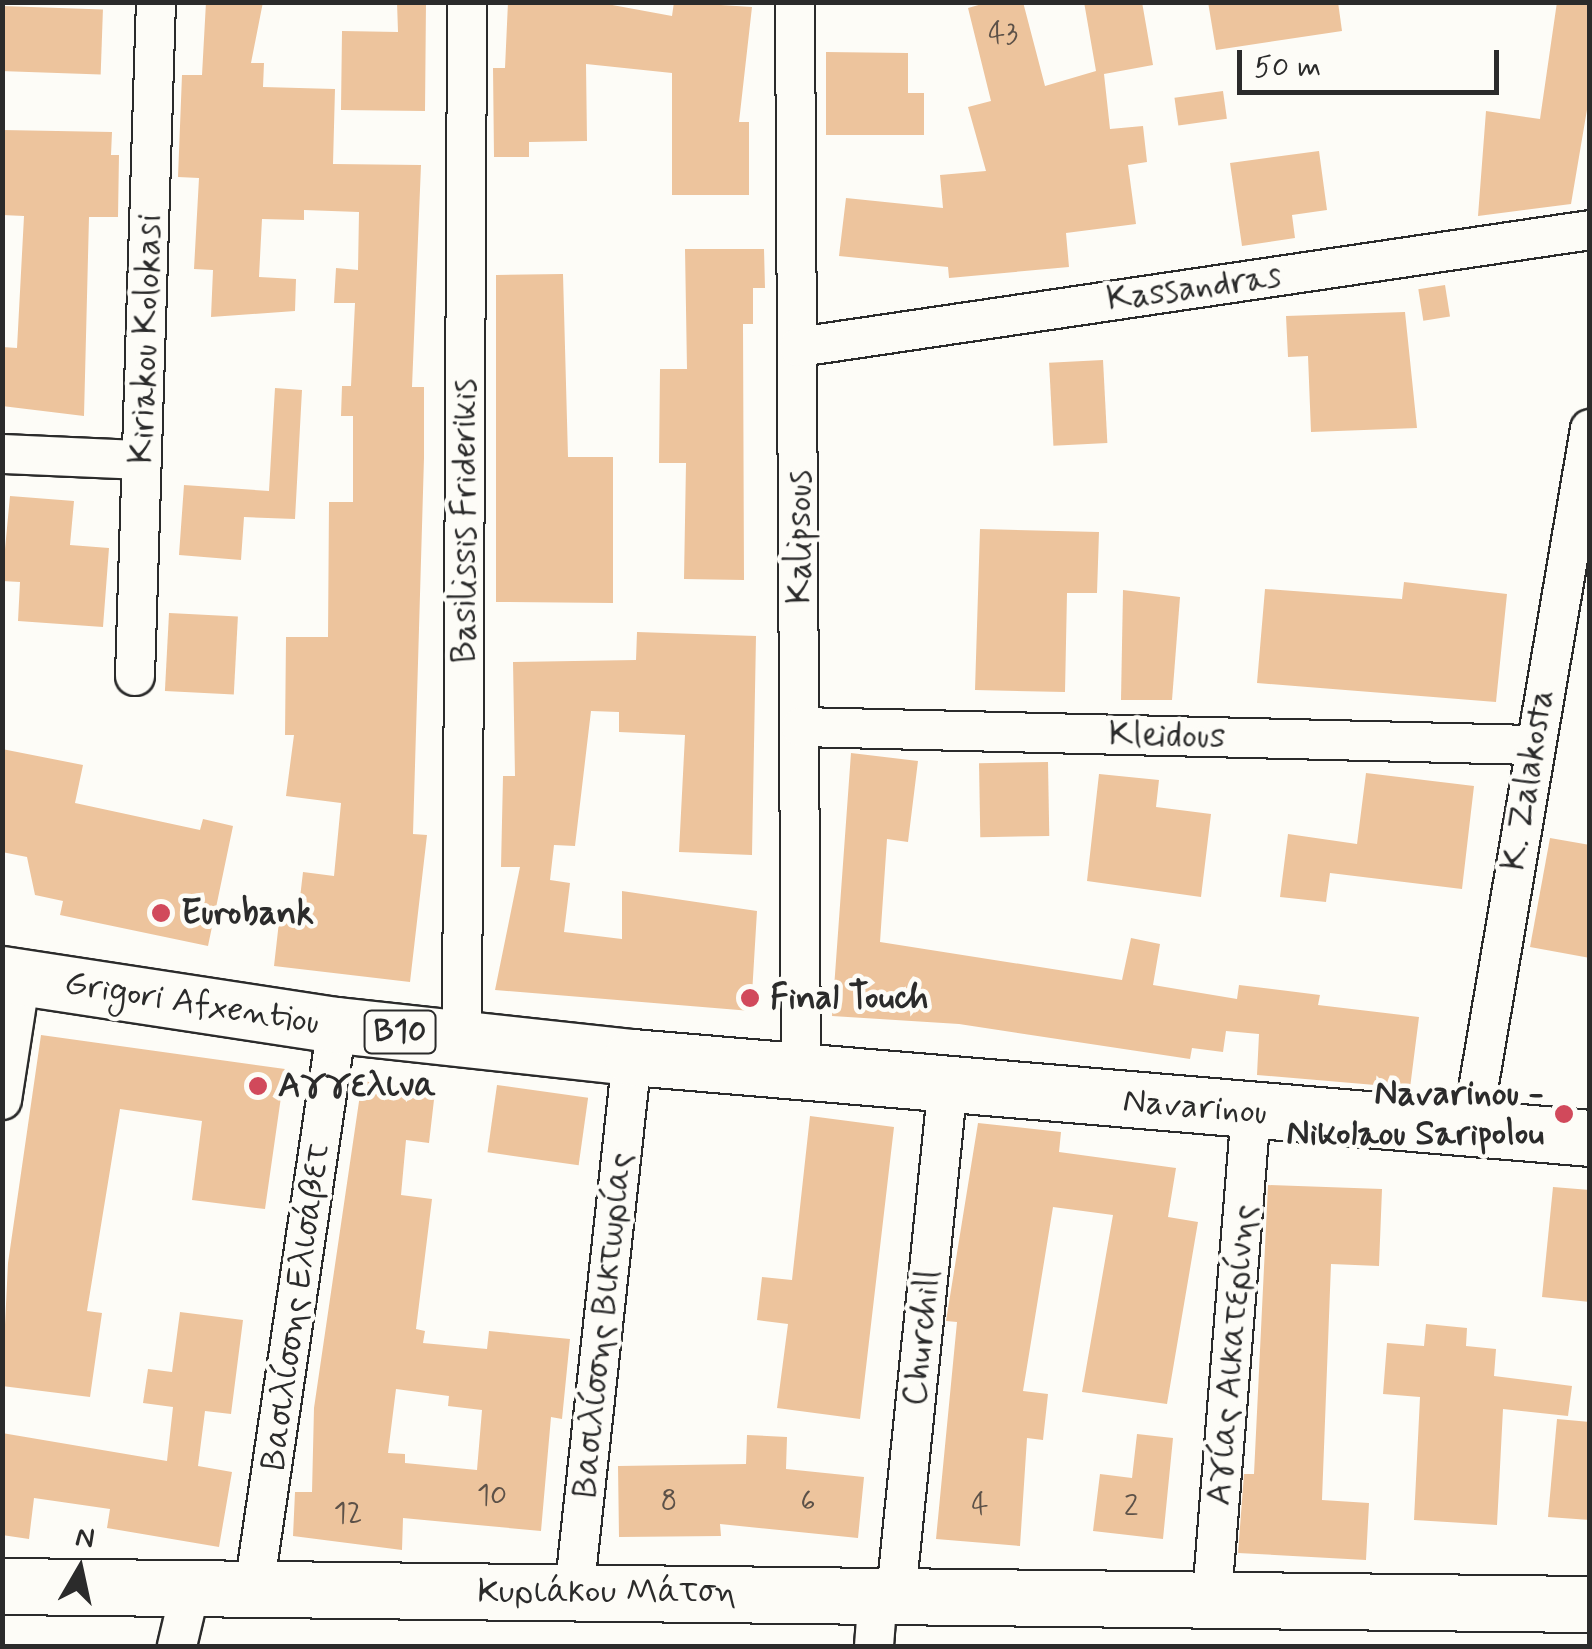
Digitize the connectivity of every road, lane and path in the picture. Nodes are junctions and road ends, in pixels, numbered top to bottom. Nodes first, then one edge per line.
1 (156, 2) edge
2 (467, 2) edge
3 (805, 5) edge
4 (1590, 230) edge
5 (799, 346) junction
6 (1590, 429) edge
7 (2, 454) edge
8 (141, 460) junction
9 (135, 676) dead end
10 (800, 728) junction
11 (1533, 745) junction
12 (12, 975) edge
13 (337, 1025) junction
14 (462, 1038) junction
15 (632, 1057) junction
16 (800, 1072) junction
17 (948, 1083) junction
18 (2, 1100) edge
19 (1251, 1113) junction
20 (1471, 1131) junction
21 (1590, 1138) edge
22 (2, 1586) edge
23 (191, 1587) junction
24 (254, 1588) junction
25 (574, 1593) junction
26 (887, 1593) junction
27 (1212, 1596) junction
28 (1590, 1604) edge
29 (178, 1646) edge
30 (874, 1646) edge

1 - 8 street, Kiriakou Kolokasi
2 - 14 street, Basilissis Friderikis
3 - 5 street, Kalipsous
4 - 5 street, Kassandras
5 - 10 street, Kalipsous
6 - 11 street, K. Zalakosta
7 - 8 street
8 - 9 street, Kiriakou Kolokasi
10 - 11 street, Kleidous
10 - 16 street, Kalipsous
11 - 20 street, K. Zalakosta
12 - 13 main road, Grigori Afxentiou / B10
12 - 18 street
13 - 14 main road, Grigori Afxentiou / B10
13 - 24 street, Βασιλίσσης Ελισάβετ
14 - 15 main road, Grigori Afxentiou / B10
15 - 16 main road, Grigori Afxentiou / B10
15 - 25 street, Βασιλίσσης Βικτωρίας
16 - 17 main road, Navarinou / B10
17 - 19 main road, Navarinou / B10
17 - 26 street, Churchill
19 - 20 main road, Navarinou / B10
19 - 27 street, Αγίας Αικατερίνης
20 - 21 main road, Navarinou / B10
22 - 23 main road, Κυριάκου Μάτση
23 - 24 main road, Κυριάκου Μάτση
23 - 29 street
24 - 25 main road, Κυριάκου Μάτση
25 - 26 main road, Κυριάκου Μάτση
26 - 27 main road, Κυριάκου Μάτση
26 - 30 street, Churchill
27 - 28 main road, Κυριάκου Μάτση

